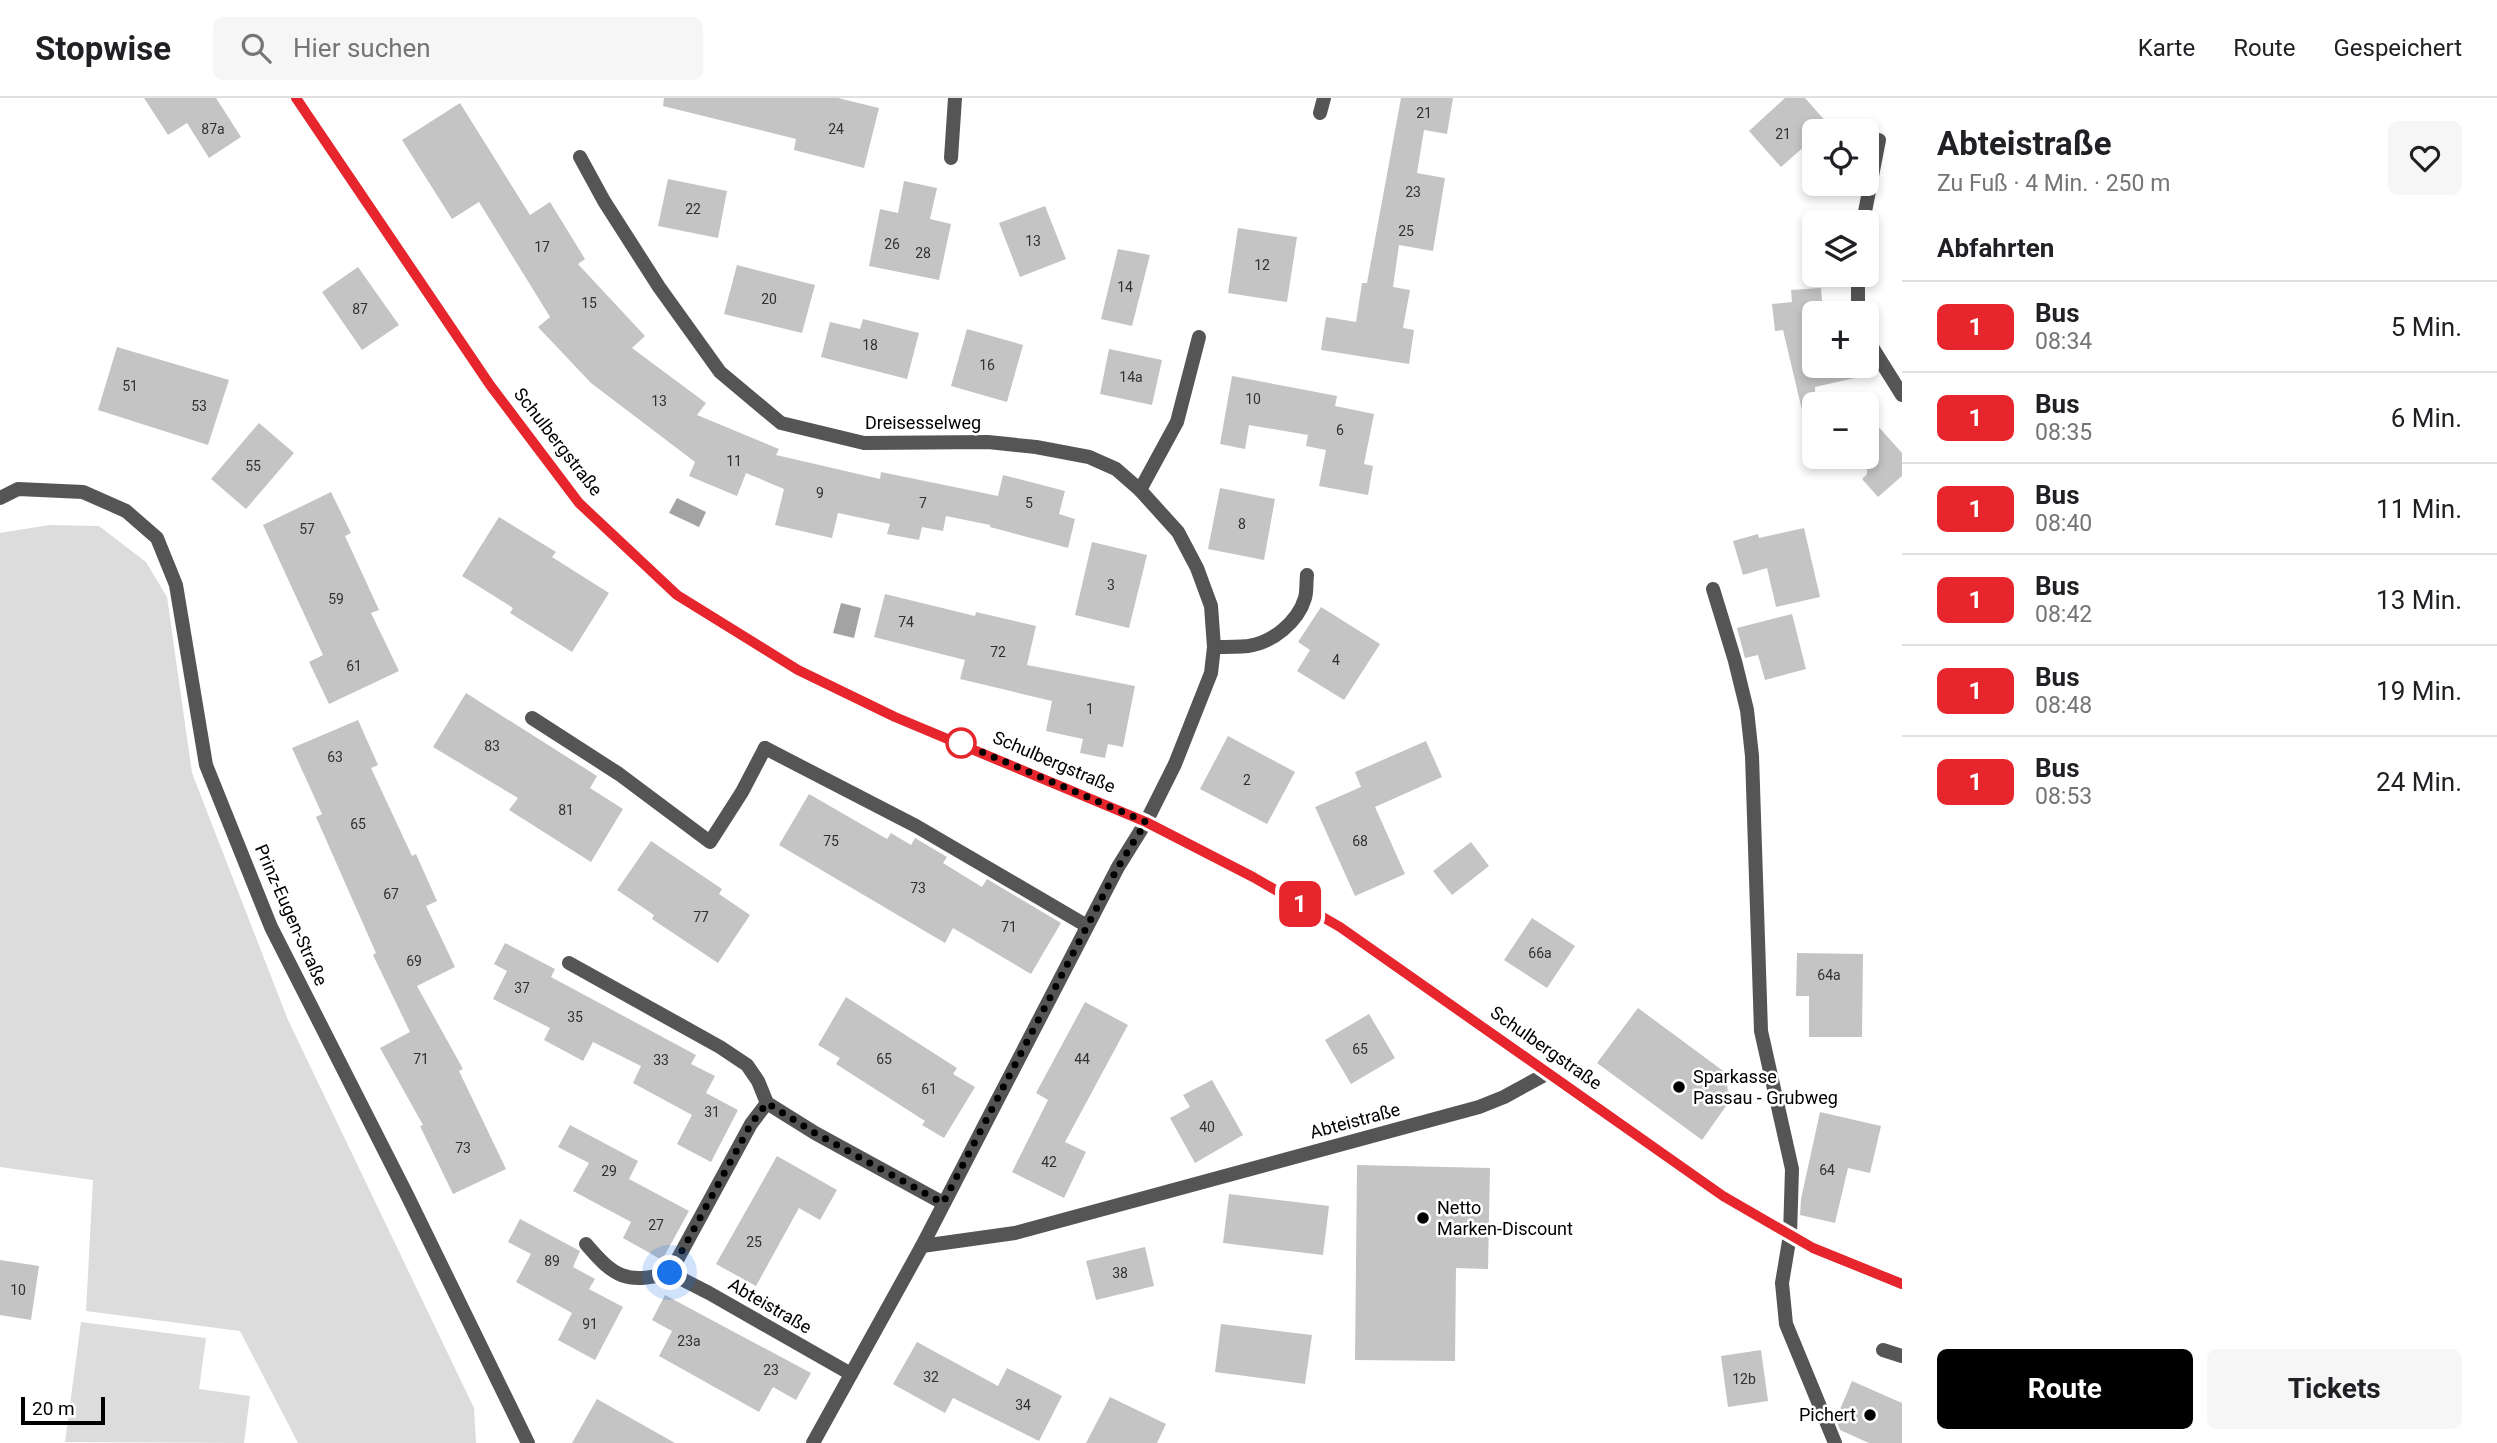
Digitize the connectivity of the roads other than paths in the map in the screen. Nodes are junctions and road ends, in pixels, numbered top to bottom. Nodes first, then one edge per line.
1 (296, 98) edge
2 (955, 98) edge
3 (1324, 98) edge
4 (1320, 113) dead end
5 (1880, 139) dead end
6 (580, 157) dead end
7 (951, 158) dead end
8 (1865, 210) edge
9 (1199, 337) dead end
10 (1879, 359) edge
11 (1902, 395) edge
12 (1140, 490) junction
13 (0, 498) edge
14 (1307, 575) dead end
15 (1713, 589) dead end
16 (1214, 647) junction
17 (532, 718) dead end
18 (1146, 822) junction
19 (1087, 926) junction
20 (569, 963) dead end
21 (1548, 1073) junction
22 (767, 1103) junction
23 (943, 1203) junction
24 (1790, 1235) junction
25 (586, 1244) dead end
26 (922, 1245) junction
27 (670, 1273) junction
28 (1902, 1284) edge
29 (1884, 1349) dead end
30 (1902, 1356) edge
31 (851, 1374) junction
32 (528, 1443) edge
33 (813, 1443) edge
34 (1835, 1443) edge

1 - 18 street, Schulbergstraße
2 - 7 street
3 - 4 street
5 - 8 street
6 - 12 street, Dreisesselweg
9 - 12 street
10 - 11 street
12 - 16 street, Dreisesselweg
13 - 32 street, Prinz-Eugen-Straße
14 - 16 street
15 - 24 street
16 - 18 street, Dreisesselweg
17 - 19 street
18 - 19 street
18 - 21 street, Schulbergstraße
19 - 23 street
20 - 22 street
21 - 24 street, Schulbergstraße
21 - 26 street, Abteistraße
22 - 23 street
22 - 27 street
23 - 26 street
24 - 28 street, Schulbergstraße
24 - 34 street
25 - 27 street
26 - 31 street
27 - 31 street, Abteistraße
29 - 30 street
31 - 33 street

